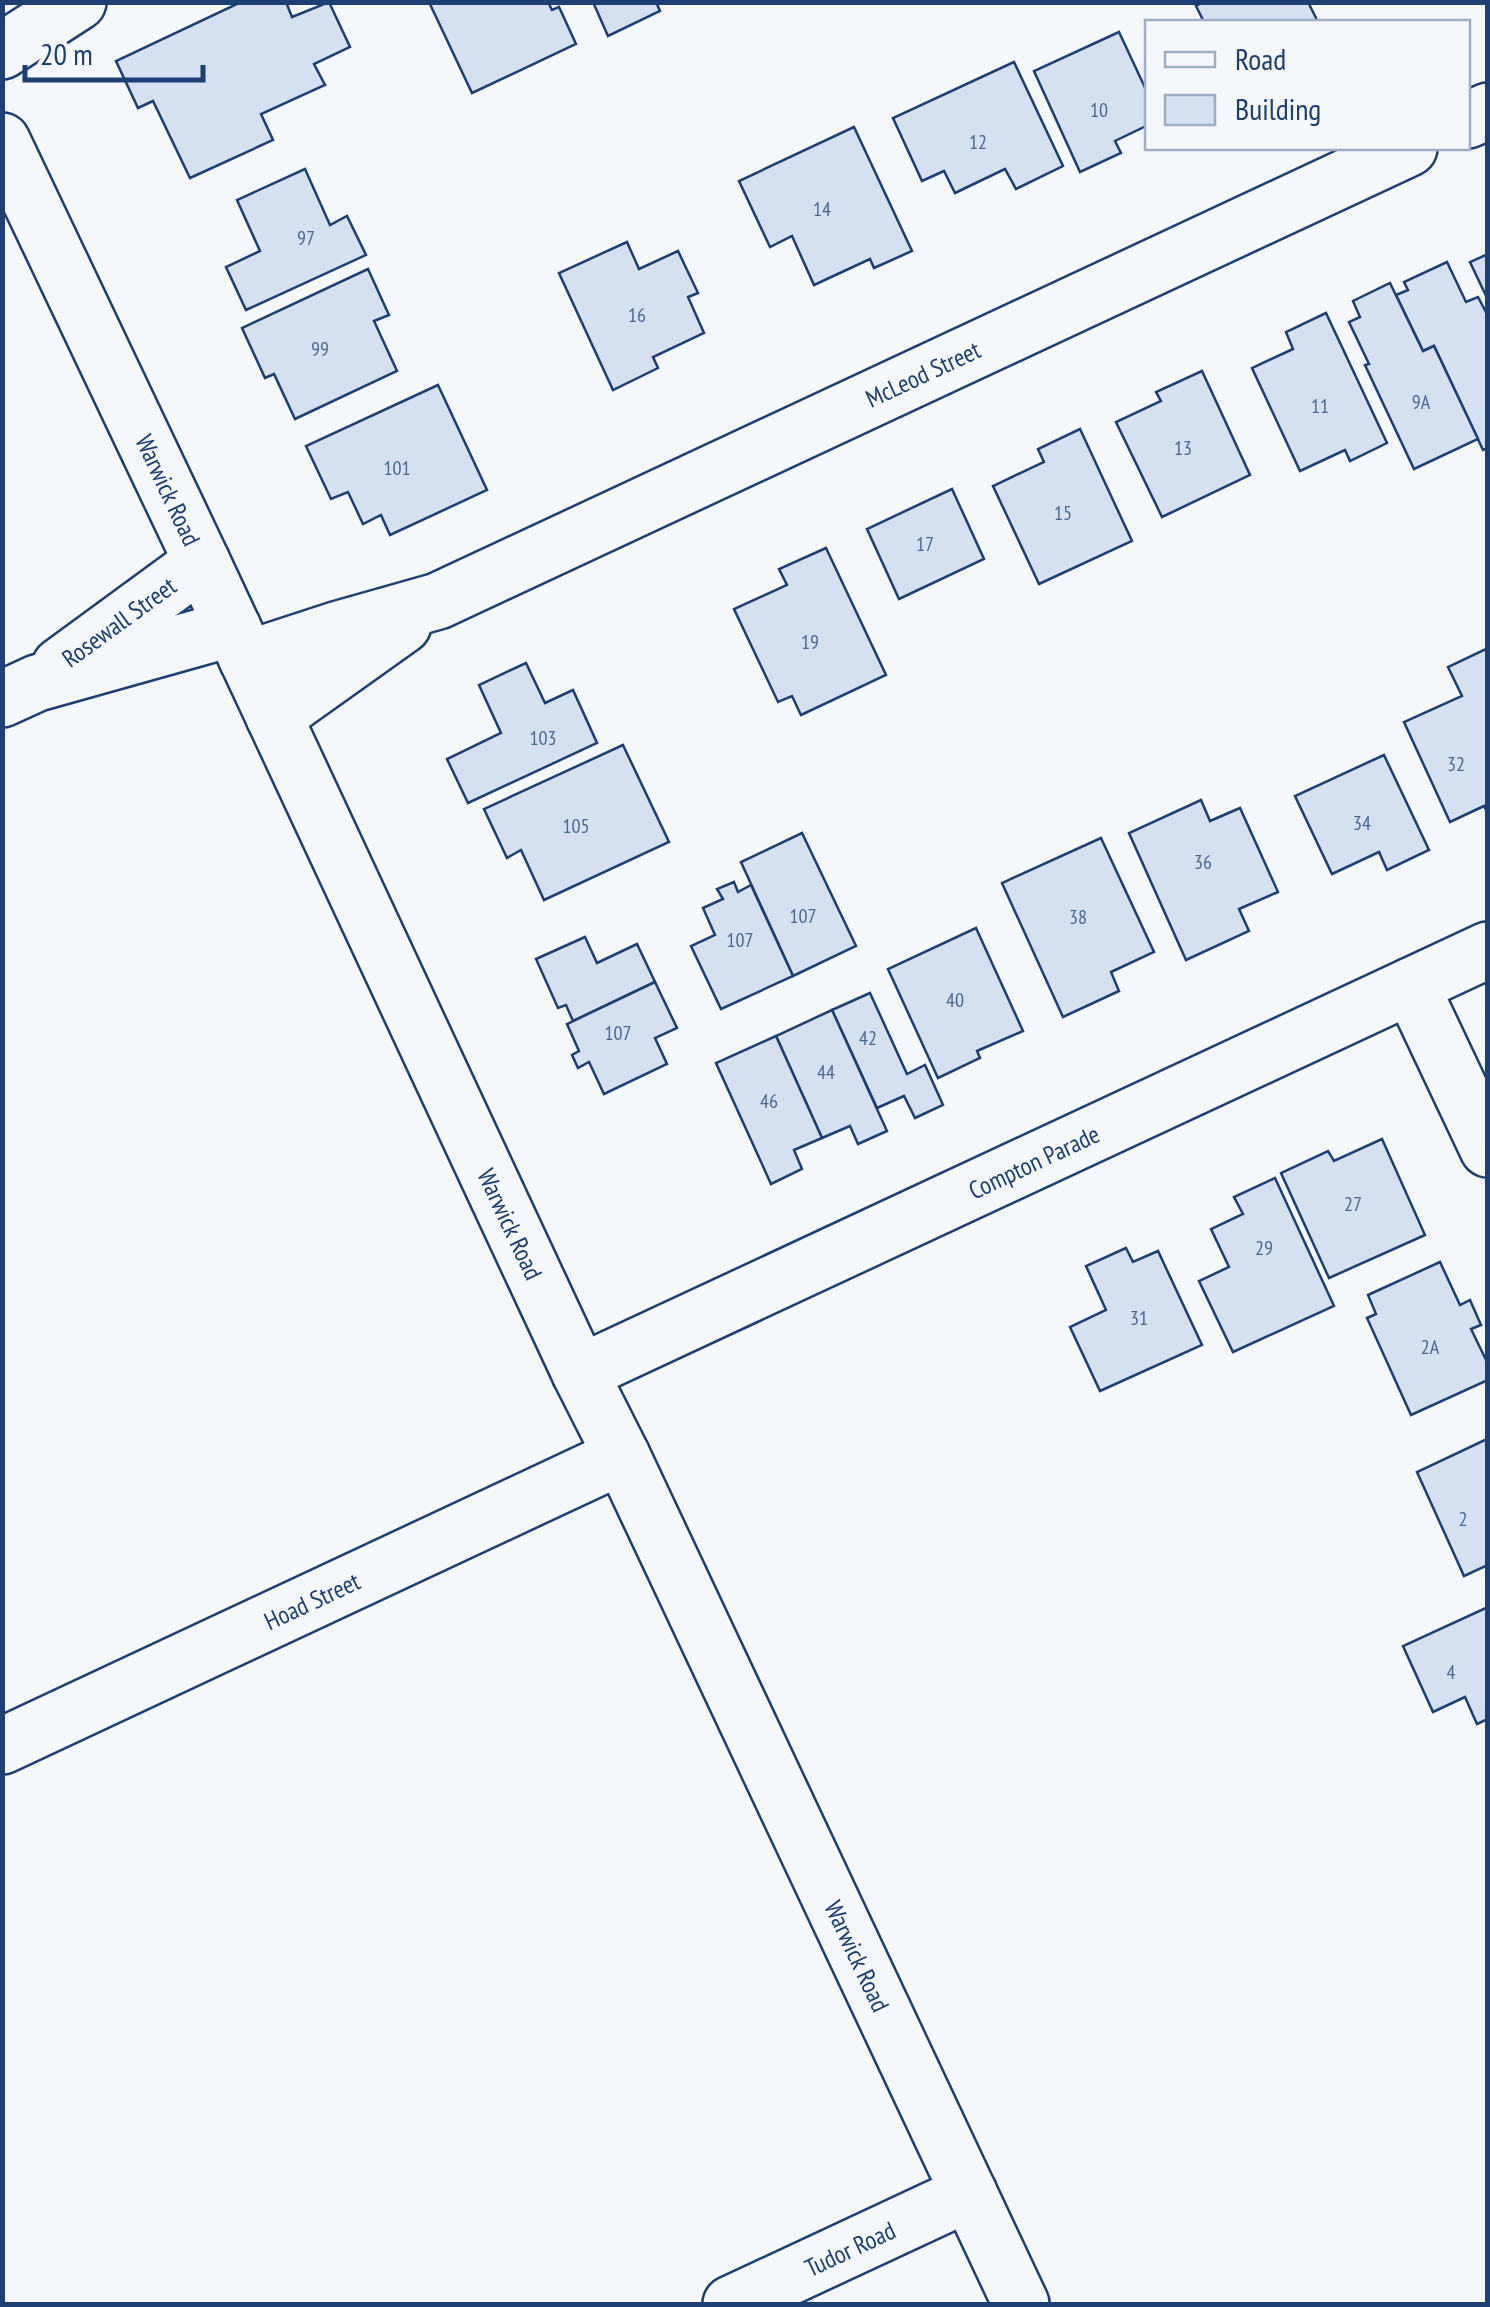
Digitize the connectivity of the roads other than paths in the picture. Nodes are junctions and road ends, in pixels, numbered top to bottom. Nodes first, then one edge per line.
1 (78, 2) edge
2 (2, 51) edge
3 (2, 142) edge
4 (1405, 150) edge
5 (202, 562) junction
6 (438, 601) junction
7 (240, 643) junction
8 (20, 691) edge
9 (274, 717) junction
10 (1488, 950) edge
11 (1411, 986) junction
12 (1488, 1149) edge
13 (580, 1373) junction
14 (622, 1456) junction
15 (2, 1746) edge
16 (969, 2194) junction
17 (731, 2304) edge
18 (1021, 2304) edge

1 - 2 street
3 - 5 street, Warwick Road
4 - 6 street, McLeod Street
5 - 7 street, Warwick Road
5 - 8 street, Rosewall Street
6 - 7 street, McLeod Street
6 - 9 street, McLeod Street
7 - 8 street, Rosewall Street
7 - 9 street, Warwick Road
9 - 13 street, Warwick Road
10 - 11 street, Compton Parade
11 - 12 street
11 - 13 street, Compton Parade
13 - 14 street, Warwick Road
14 - 15 street, Hoad Street
14 - 16 street, Warwick Road
16 - 17 street, Tudor Road
16 - 18 street, Warwick Road

